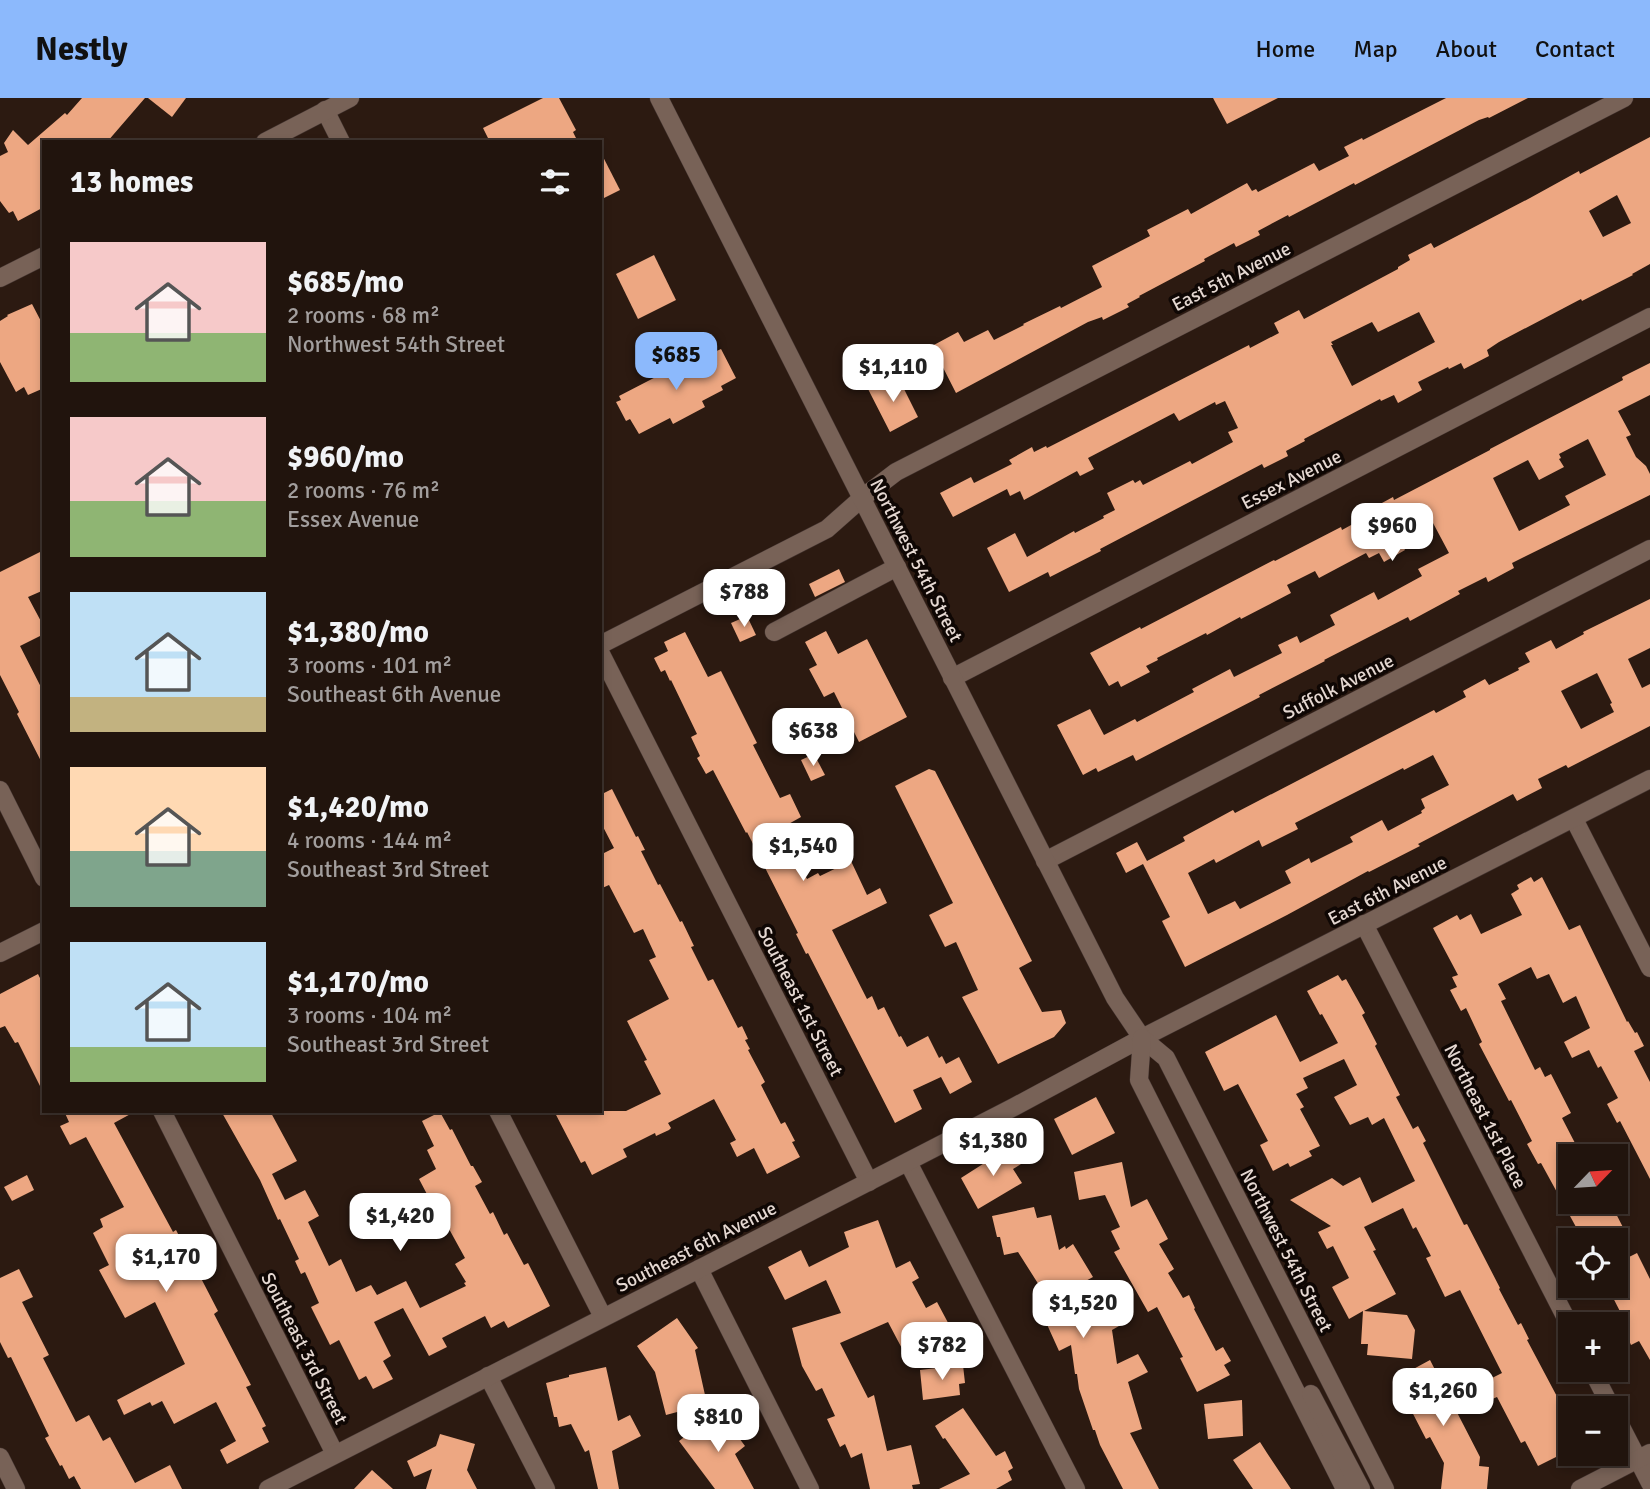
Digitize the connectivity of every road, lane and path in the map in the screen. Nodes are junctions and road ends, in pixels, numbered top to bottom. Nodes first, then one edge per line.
1 (350, 98) edge
2 (659, 98) edge
3 (1624, 98) edge
4 (325, 110) junction
5 (269, 140) edge
6 (340, 140) edge
7 (42, 257) edge
8 (0, 278) edge
9 (1650, 317) edge
10 (862, 498) junction
11 (1650, 549) edge
12 (897, 567) junction
13 (774, 632) dead end
14 (602, 644) edge
15 (602, 656) edge
16 (952, 678) junction
17 (1650, 779) edge
18 (0, 790) edge
19 (1574, 819) junction
20 (1045, 861) junction
21 (42, 874) edge
22 (1364, 924) junction
23 (42, 932) edge
24 (0, 953) edge
25 (1650, 968) edge
26 (1142, 1038) junction
27 (163, 1113) edge
28 (499, 1113) edge
29 (908, 1162) junction
30 (869, 1182) junction
31 (699, 1269) junction
32 (1563, 1312) edge
33 (603, 1317) junction
34 (1284, 1367) junction
35 (488, 1376) junction
36 (1628, 1433) edge
37 (335, 1454) junction
38 (1644, 1456) edge
39 (0, 1457) edge
40 (1650, 1483) edge
41 (277, 1487) edge
42 (16, 1489) edge
43 (546, 1489) edge
44 (810, 1489) edge
45 (1076, 1489) edge
46 (1345, 1489) edge
47 (1360, 1489) edge
48 (1385, 1489) edge
49 (1580, 1489) edge

1 - 4 street
2 - 10 street, Northwest 54th Street
3 - 10 street, East 5th Avenue
4 - 5 street
4 - 6 street
7 - 8 street
9 - 16 street, Essex Avenue
10 - 12 street, Northwest 54th Street
10 - 14 street, East 5th Avenue
11 - 20 street, Suffolk Avenue
12 - 13 street
12 - 16 street, Northwest 54th Street
15 - 30 street, Southeast 1st Street
16 - 20 street, Northwest 54th Street
17 - 19 street, East 6th Avenue
18 - 21 street
19 - 22 street, East 6th Avenue
19 - 25 street
20 - 26 street, Northwest 54th Street
22 - 26 street, East 6th Avenue
22 - 32 street, Northeast 1st Place
23 - 24 street
26 - 29 street, Southeast 6th Avenue
26 - 34 street
26 - 48 street, Northwest 54th Street
27 - 37 street, Southeast 3rd Street
28 - 33 street
29 - 30 street, Southeast 6th Avenue
29 - 45 street
30 - 31 street, Southeast 6th Avenue
31 - 33 street, Southeast 6th Avenue
31 - 44 street
33 - 35 street, Southeast 6th Avenue
34 - 46 street
34 - 47 street
35 - 37 street, Southeast 6th Avenue
35 - 43 street
36 - 38 street
37 - 41 street, Southeast 6th Avenue
38 - 40 street
38 - 49 street
39 - 42 street

